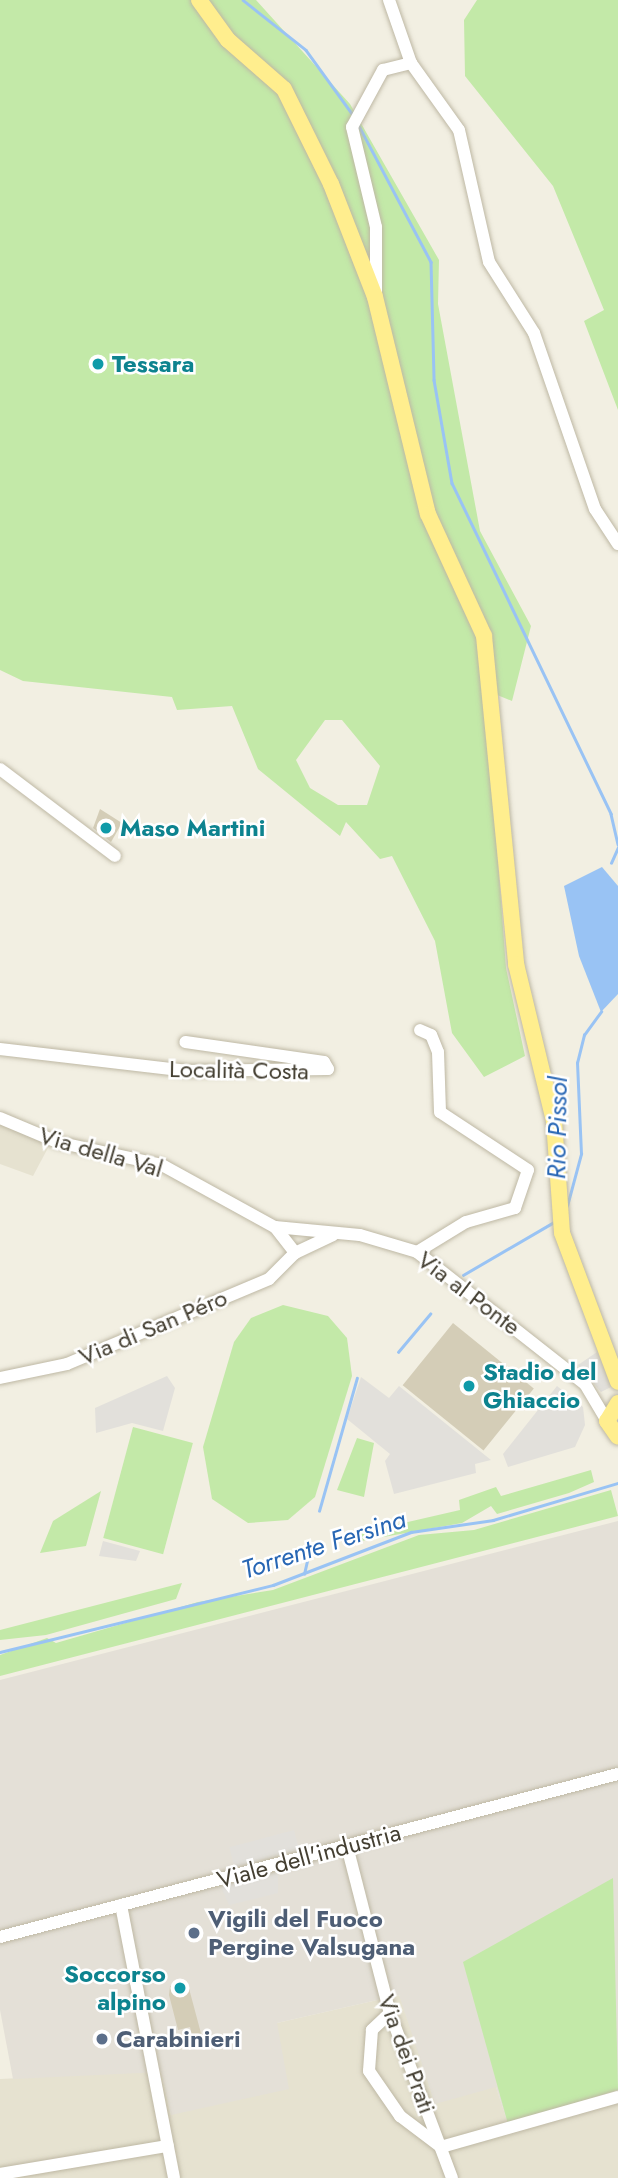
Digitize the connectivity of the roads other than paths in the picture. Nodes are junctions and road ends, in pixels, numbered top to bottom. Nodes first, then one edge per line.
1 (199, 0) edge
2 (390, 0) edge
3 (411, 63) junction
4 (375, 297) junction
5 (618, 544) edge
6 (0, 769) edge
7 (114, 856) dead end
8 (420, 1030) dead end
9 (185, 1042) dead end
10 (0, 1049) edge
11 (0, 1118) edge
12 (275, 1227) junction
13 (300, 1233) junction
14 (333, 1235) junction
15 (299, 1251) junction
16 (417, 1252) junction
17 (617, 1377) edge
18 (0, 1378) edge
19 (611, 1403) edge
20 (618, 1437) edge
21 (618, 1774) edge
22 (347, 1846) junction
23 (121, 1905) junction
24 (0, 1937) edge
25 (390, 2013) junction
26 (618, 2097) edge
27 (168, 2146) junction
28 (441, 2147) junction
29 (0, 2174) edge
30 (174, 2178) edge
31 (452, 2178) edge

1 - 4 main road
2 - 3 street
3 - 4 street
3 - 5 street
4 - 17 main road
6 - 7 street
8 - 16 street
9 - 10 street, Località Costa
11 - 12 street, Via della Val
12 - 13 street, Via al Ponte
12 - 15 street
13 - 14 street, Via al Ponte
13 - 15 street
14 - 15 street, Via di San Péro
14 - 16 street, Via al Ponte
15 - 18 street, Via di San Péro
16 - 19 street, Via al Ponte
19 - 20 main road
21 - 22 street, Viale dell'industria
22 - 23 street, Viale dell'industria
22 - 25 street, Via dei Prati
23 - 24 street, Viale dell'industria
23 - 27 street
25 - 28 street, Via dei Prati
25 - 28 street
26 - 28 street
27 - 29 street
27 - 30 street
28 - 31 street, Via dei Prati

